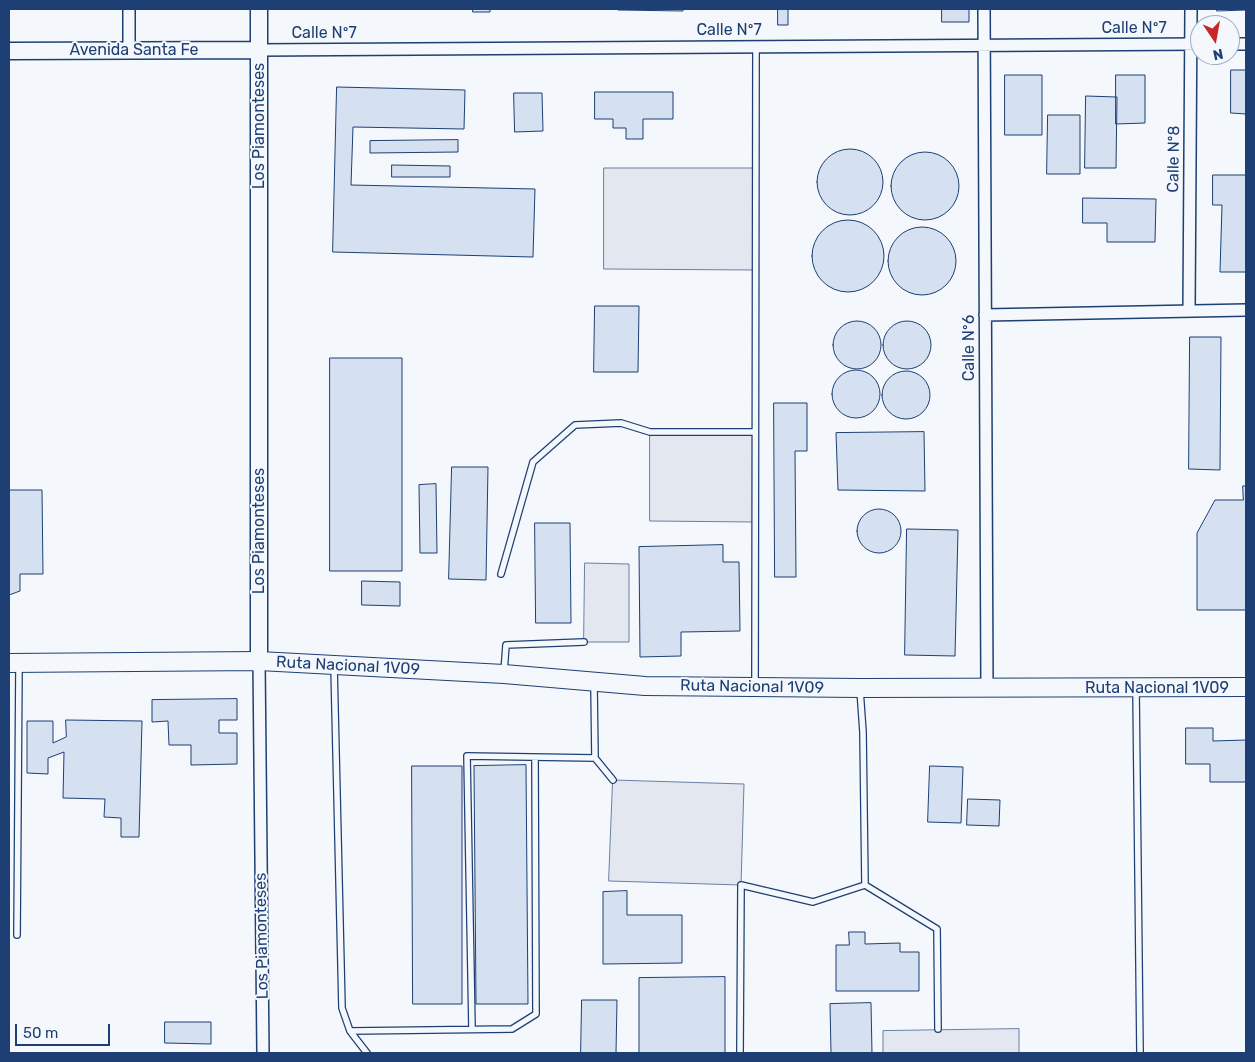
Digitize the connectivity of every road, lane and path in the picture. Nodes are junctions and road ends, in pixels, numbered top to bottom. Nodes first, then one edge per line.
1 (129, 9) edge
2 (259, 9) edge
3 (984, 9) edge
4 (1190, 44) edge
5 (984, 45) junction
6 (756, 46) junction
7 (129, 50) junction
8 (259, 50) junction
9 (9, 51) edge
10 (1195, 65) edge
11 (1189, 310) junction
12 (1246, 310) edge
13 (985, 315) junction
14 (755, 432) junction
15 (502, 574) dead end
16 (584, 642) dead end
17 (259, 661) junction
18 (14, 663) edge
19 (334, 664) junction
20 (504, 674) junction
21 (594, 681) junction
22 (1246, 687) edge
23 (755, 688) junction
24 (860, 688) junction
25 (987, 688) junction
26 (1136, 688) junction
27 (535, 758) junction
28 (595, 758) junction
29 (613, 780) dead end
30 (865, 886) junction
31 (17, 935) dead end
32 (472, 1029) junction
33 (938, 1029) dead end
34 (350, 1032) junction
35 (263, 1053) edge
36 (366, 1053) edge
37 (740, 1053) edge
38 (1140, 1053) edge

1 - 7 street
2 - 8 main road, Los Piamonteses
3 - 5 street, Calle Nº6
4 - 5 street, Calle Nº7
5 - 6 street, Calle Nº7
5 - 13 street, Calle Nº6
6 - 8 street, Calle Nº7
6 - 14 lane
7 - 8 main road, Avenida Santa Fe
7 - 9 main road, Avenida Santa Fe
8 - 17 main road, Los Piamonteses
10 - 11 street, Calle Nº8
11 - 12 street
11 - 13 street
13 - 25 street, Calle Nº6
14 - 15 lane
14 - 23 lane
16 - 20 lane
17 - 18 main road, Ruta Nacional 1V09
17 - 19 main road, Ruta Nacional 1V09
17 - 35 street, Los Piamonteses
18 - 31 lane
19 - 20 main road, Ruta Nacional 1V09
19 - 34 lane
20 - 21 main road, Ruta Nacional 1V09
21 - 23 main road, Ruta Nacional 1V09
21 - 28 lane
22 - 26 main road, Ruta Nacional 1V09
23 - 24 main road, Ruta Nacional 1V09
24 - 25 main road, Ruta Nacional 1V09
24 - 30 lane
25 - 26 main road, Ruta Nacional 1V09
26 - 38 lane
27 - 28 lane
27 - 32 lane
27 - 32 lane
28 - 29 lane
30 - 33 lane
30 - 37 lane
32 - 34 lane
34 - 36 lane

